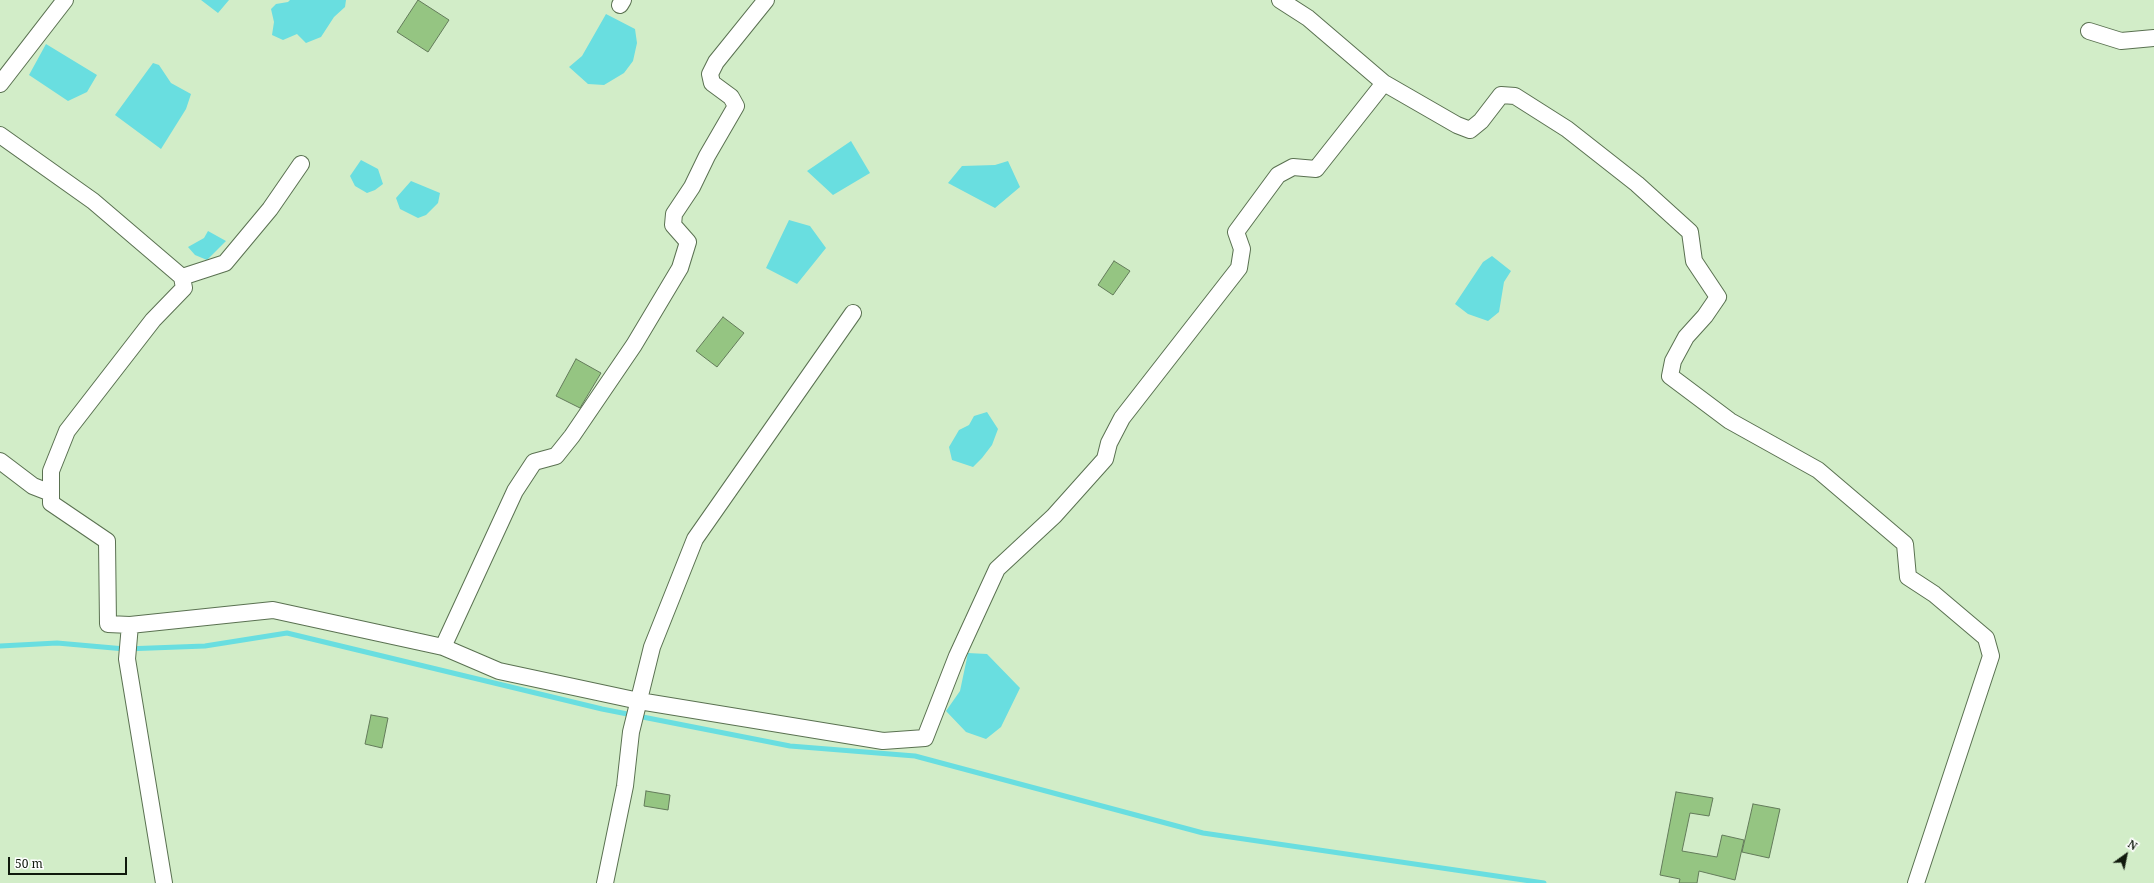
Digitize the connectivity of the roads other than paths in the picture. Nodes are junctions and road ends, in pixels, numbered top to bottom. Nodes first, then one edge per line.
1 (65, 0) edge
2 (766, 0) edge
3 (1280, 0) edge
4 (2089, 31) dead end
5 (2154, 38) edge
6 (1384, 83) junction
7 (0, 84) edge
8 (0, 135) edge
9 (301, 164) dead end
10 (182, 277) junction
11 (853, 313) dead end
12 (0, 461) edge
13 (51, 493) junction
14 (130, 625) junction
15 (443, 646) junction
16 (637, 710) junction
17 (164, 883) edge
18 (606, 883) edge
19 (1916, 883) edge

1 - 7 street
2 - 15 street
3 - 6 street
4 - 5 street
6 - 16 street
6 - 19 street
8 - 10 street
9 - 10 street
10 - 13 street
11 - 16 street
12 - 13 street
13 - 14 street
14 - 15 street
14 - 17 street
15 - 16 street
16 - 18 street

